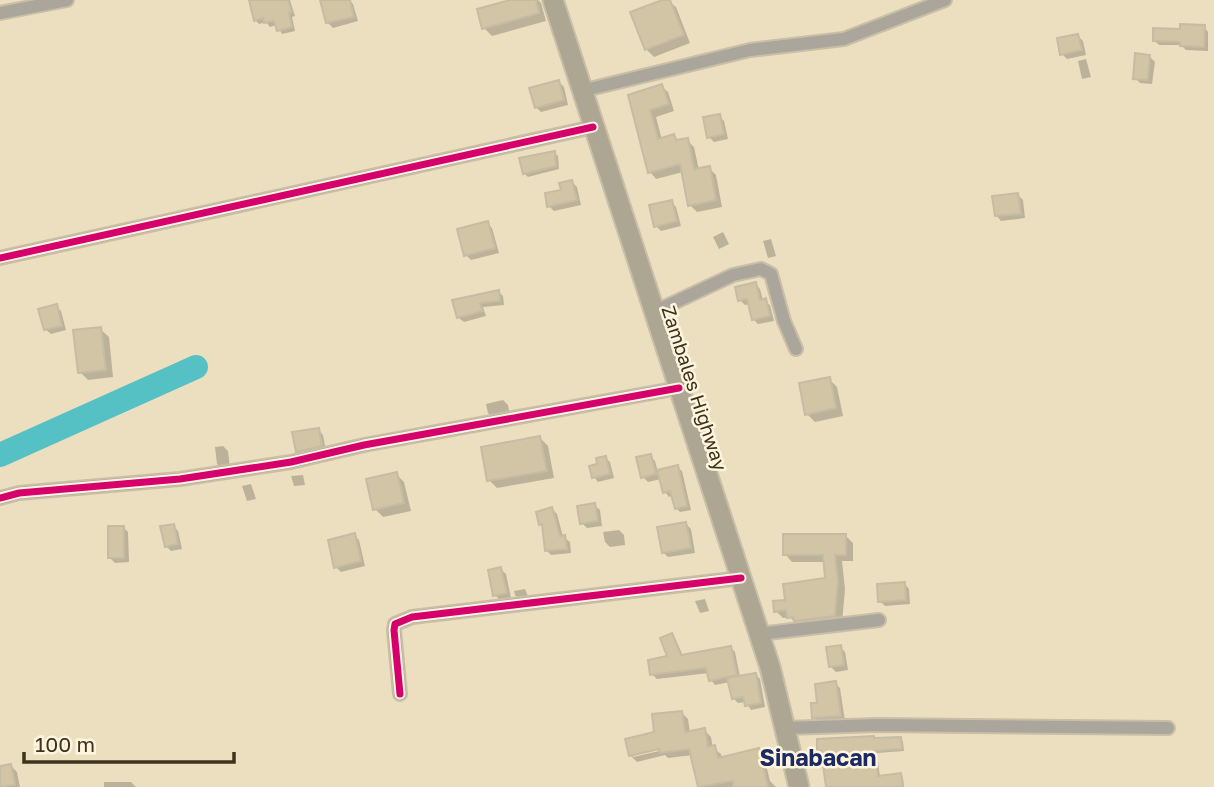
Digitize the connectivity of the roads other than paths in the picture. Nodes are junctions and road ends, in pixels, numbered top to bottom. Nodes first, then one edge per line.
1 (67, 0) edge
2 (553, 0) edge
3 (945, 0) edge
4 (0, 13) edge
5 (581, 91) junction
6 (593, 127) junction
7 (0, 258) edge
8 (654, 312) junction
9 (796, 349) dead end
10 (679, 388) junction
11 (0, 498) edge
12 (741, 578) junction
13 (879, 620) dead end
14 (760, 634) junction
15 (400, 694) dead end
16 (786, 728) junction
17 (1168, 728) dead end
18 (799, 787) edge

1 - 4 street
2 - 5 main road, Zambales Highway
3 - 5 street
5 - 6 main road, Zambales Highway
6 - 7 street
6 - 8 main road, Zambales Highway
8 - 9 street
8 - 10 main road, Zambales Highway
10 - 11 street
10 - 12 main road, Zambales Highway
12 - 14 main road, Zambales Highway
12 - 15 street
13 - 14 street
14 - 16 main road, Zambales Highway
16 - 17 street
16 - 18 main road, Zambales Highway

